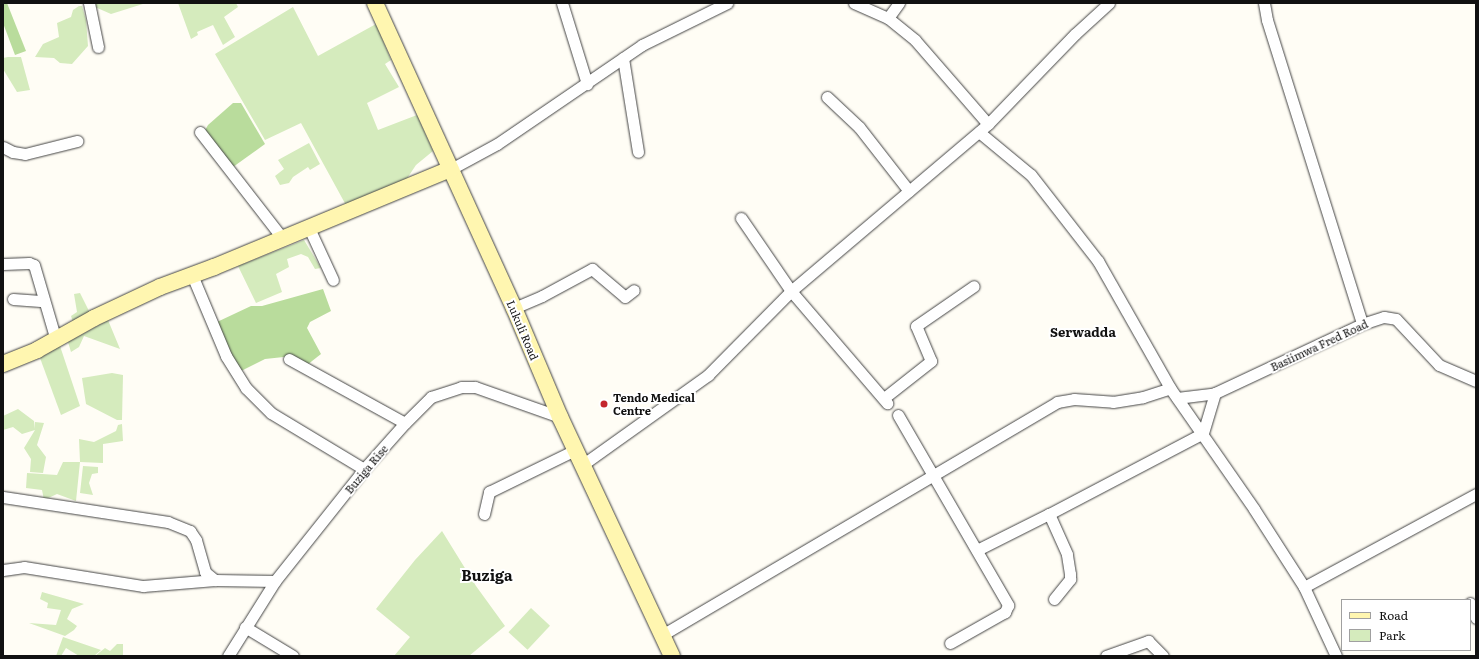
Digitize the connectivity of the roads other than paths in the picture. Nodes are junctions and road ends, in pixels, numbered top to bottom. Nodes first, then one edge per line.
1 (89, 3) edge
2 (375, 3) edge
3 (562, 3) edge
4 (727, 3) edge
5 (854, 3) edge
6 (899, 3) edge
7 (1110, 3) edge
8 (1264, 3) edge
9 (888, 18) junction
10 (98, 47) dead end
11 (622, 58) junction
12 (587, 84) junction
13 (827, 97) dead end
14 (988, 124) junction
15 (200, 132) dead end
16 (979, 132) junction
17 (78, 141) dead end
18 (3, 147) edge
19 (638, 152) dead end
20 (452, 169) junction
21 (909, 191) junction
22 (741, 218) dead end
23 (309, 228) junction
24 (283, 239) junction
25 (3, 264) edge
26 (192, 275) junction
27 (333, 280) dead end
28 (974, 286) dead end
29 (634, 290) dead end
30 (791, 291) junction
31 (14, 299) dead end
32 (44, 301) junction
33 (514, 308) junction
34 (1362, 324) junction
35 (56, 340) junction
36 (289, 359) dead end
37 (3, 364) edge
38 (1476, 381) edge
39 (1170, 388) junction
40 (1215, 393) junction
41 (1177, 398) junction
42 (898, 415) dead end
43 (560, 417) junction
44 (405, 423) junction
45 (1203, 433) junction
46 (575, 450) junction
47 (582, 465) junction
48 (364, 469) junction
49 (933, 476) junction
50 (1476, 494) edge
51 (3, 496) edge
52 (484, 514) dead end
53 (1049, 514) junction
54 (976, 550) junction
55 (3, 570) edge
56 (215, 580) junction
57 (275, 582) junction
58 (1304, 587) junction
59 (1054, 599) dead end
60 (1471, 606) edge
61 (1476, 618) edge
62 (245, 627) junction
63 (662, 635) junction
64 (950, 643) dead end
65 (228, 656) edge
66 (294, 656) edge
67 (672, 656) edge
68 (1106, 656) edge
69 (1163, 656) edge
70 (1336, 656) edge

1 - 10 street
2 - 20 street, Lukuli Road
3 - 12 street
4 - 11 street
5 - 9 street
6 - 9 street
7 - 14 street
8 - 34 street
9 - 14 street
11 - 12 street
11 - 19 street
12 - 20 street
13 - 21 street
14 - 16 street
15 - 24 street
16 - 21 street
16 - 39 street
17 - 18 street
20 - 23 street
20 - 33 street, Lukuli Road
21 - 30 street
22 - 30 street
23 - 24 street
23 - 27 street
24 - 26 street
25 - 32 street
26 - 35 street
26 - 48 street
28 - 30 street
29 - 33 street
30 - 47 street
31 - 32 street
32 - 35 street
33 - 43 street, Lukuli Road
34 - 38 street, Basiimwa Fred Road
34 - 40 street, Basiimwa Fred Road
35 - 37 street
36 - 44 street
39 - 41 street
39 - 49 street
40 - 41 street, Basiimwa Fred Road
40 - 45 street
41 - 45 street
42 - 49 street
43 - 44 street, Buziga Rise
43 - 46 street, Lukuli Road
44 - 48 street, Buziga Rise
45 - 53 street
45 - 58 street
46 - 47 street, Lukuli Road
46 - 52 street
47 - 63 street, Lukuli Road
48 - 57 street, Buziga Rise
49 - 54 street
49 - 63 street
50 - 58 street
51 - 56 street
53 - 54 street
53 - 59 street
54 - 64 street
55 - 56 street
56 - 57 street
57 - 62 street, Buziga Rise
58 - 70 street
60 - 61 street
62 - 65 street, Buziga Rise
62 - 66 street
63 - 67 street, Lukuli Road
68 - 69 street

